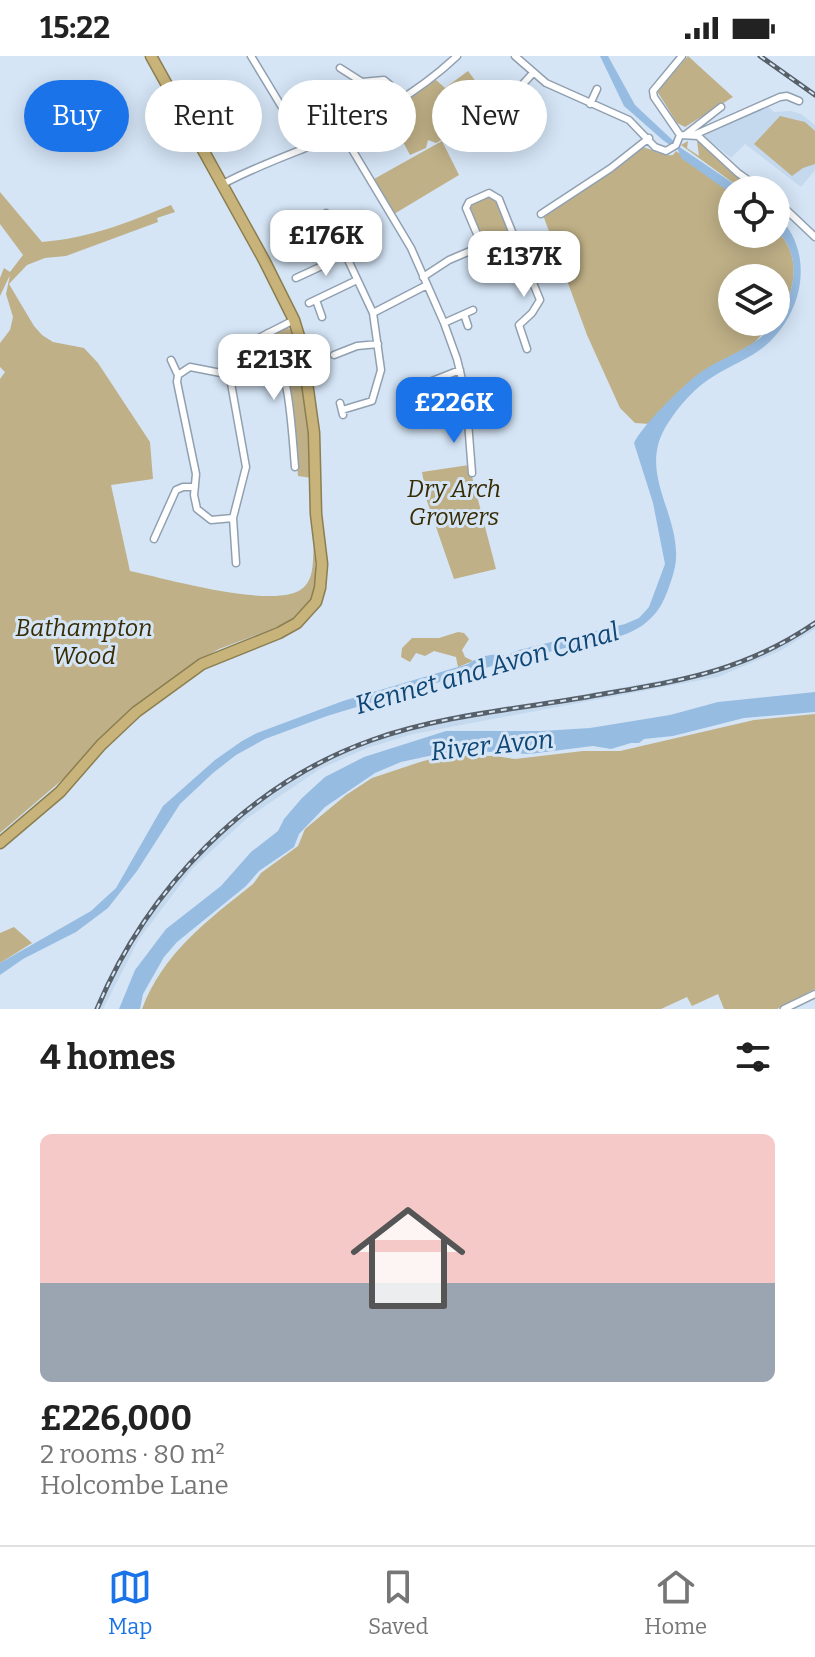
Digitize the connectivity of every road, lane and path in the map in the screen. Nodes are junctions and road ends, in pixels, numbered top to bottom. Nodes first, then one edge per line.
1 (151, 56) edge
2 (251, 56) edge
3 (457, 56) edge
4 (515, 56) edge
5 (682, 56) edge
6 (340, 68) dead end
7 (533, 73) junction
8 (359, 80) edge
9 (527, 80) edge
10 (416, 89) edge
11 (597, 89) dead end
12 (278, 101) edge
13 (799, 101) dead end
14 (590, 104) junction
15 (721, 107) dead end
16 (694, 135) junction
17 (682, 137) junction
18 (649, 138) junction
19 (293, 152) edge
20 (353, 152) edge
21 (745, 176) edge
22 (223, 184) junction
23 (790, 213) edge
24 (541, 214) dead end
25 (326, 218) dead end
26 (513, 234) junction
27 (815, 237) edge
28 (482, 246) junction
29 (342, 250) junction
30 (423, 277) junction
31 (296, 278) dead end
32 (355, 281) junction
33 (427, 285) junction
34 (473, 310) dead end
35 (373, 313) junction
36 (464, 314) junction
37 (322, 317) dead end
38 (294, 320) junction
39 (444, 323) junction
40 (468, 326) dead end
41 (268, 333) junction
42 (378, 344) junction
43 (527, 349) dead end
44 (337, 351) dead end
45 (171, 360) dead end
46 (460, 370) junction
47 (229, 372) junction
48 (178, 375) junction
49 (410, 387) dead end
50 (342, 409) dead end
51 (295, 467) dead end
52 (472, 473) dead end
53 (195, 487) junction
54 (233, 518) junction
55 (154, 539) dead end
56 (236, 563) dead end
57 (0, 843) edge
58 (815, 994) edge
59 (784, 1009) edge

1 - 22 highway
2 - 12 street
3 - 10 street
4 - 7 street
5 - 17 street
6 - 8 street
7 - 9 street
7 - 14 street
11 - 14 street
13 - 16 street
14 - 18 street
15 - 17 street
16 - 17 street
16 - 21 street
17 - 18 street
18 - 24 street
19 - 22 street
20 - 30 street
22 - 38 highway
23 - 27 street
25 - 29 street
26 - 28 street
26 - 28 street
26 - 43 street
28 - 30 street
29 - 31 street
29 - 32 street
30 - 33 street
32 - 35 street
32 - 37 street
33 - 35 street
33 - 39 street
34 - 36 street
35 - 42 street
36 - 39 street
36 - 40 street
38 - 41 street
38 - 57 highway
39 - 46 street
41 - 47 street
41 - 51 street
42 - 44 street
42 - 50 street
45 - 48 street
46 - 49 street
46 - 52 street
47 - 48 street
47 - 54 street
48 - 53 street
53 - 54 street
53 - 55 street
54 - 56 street
58 - 59 street

